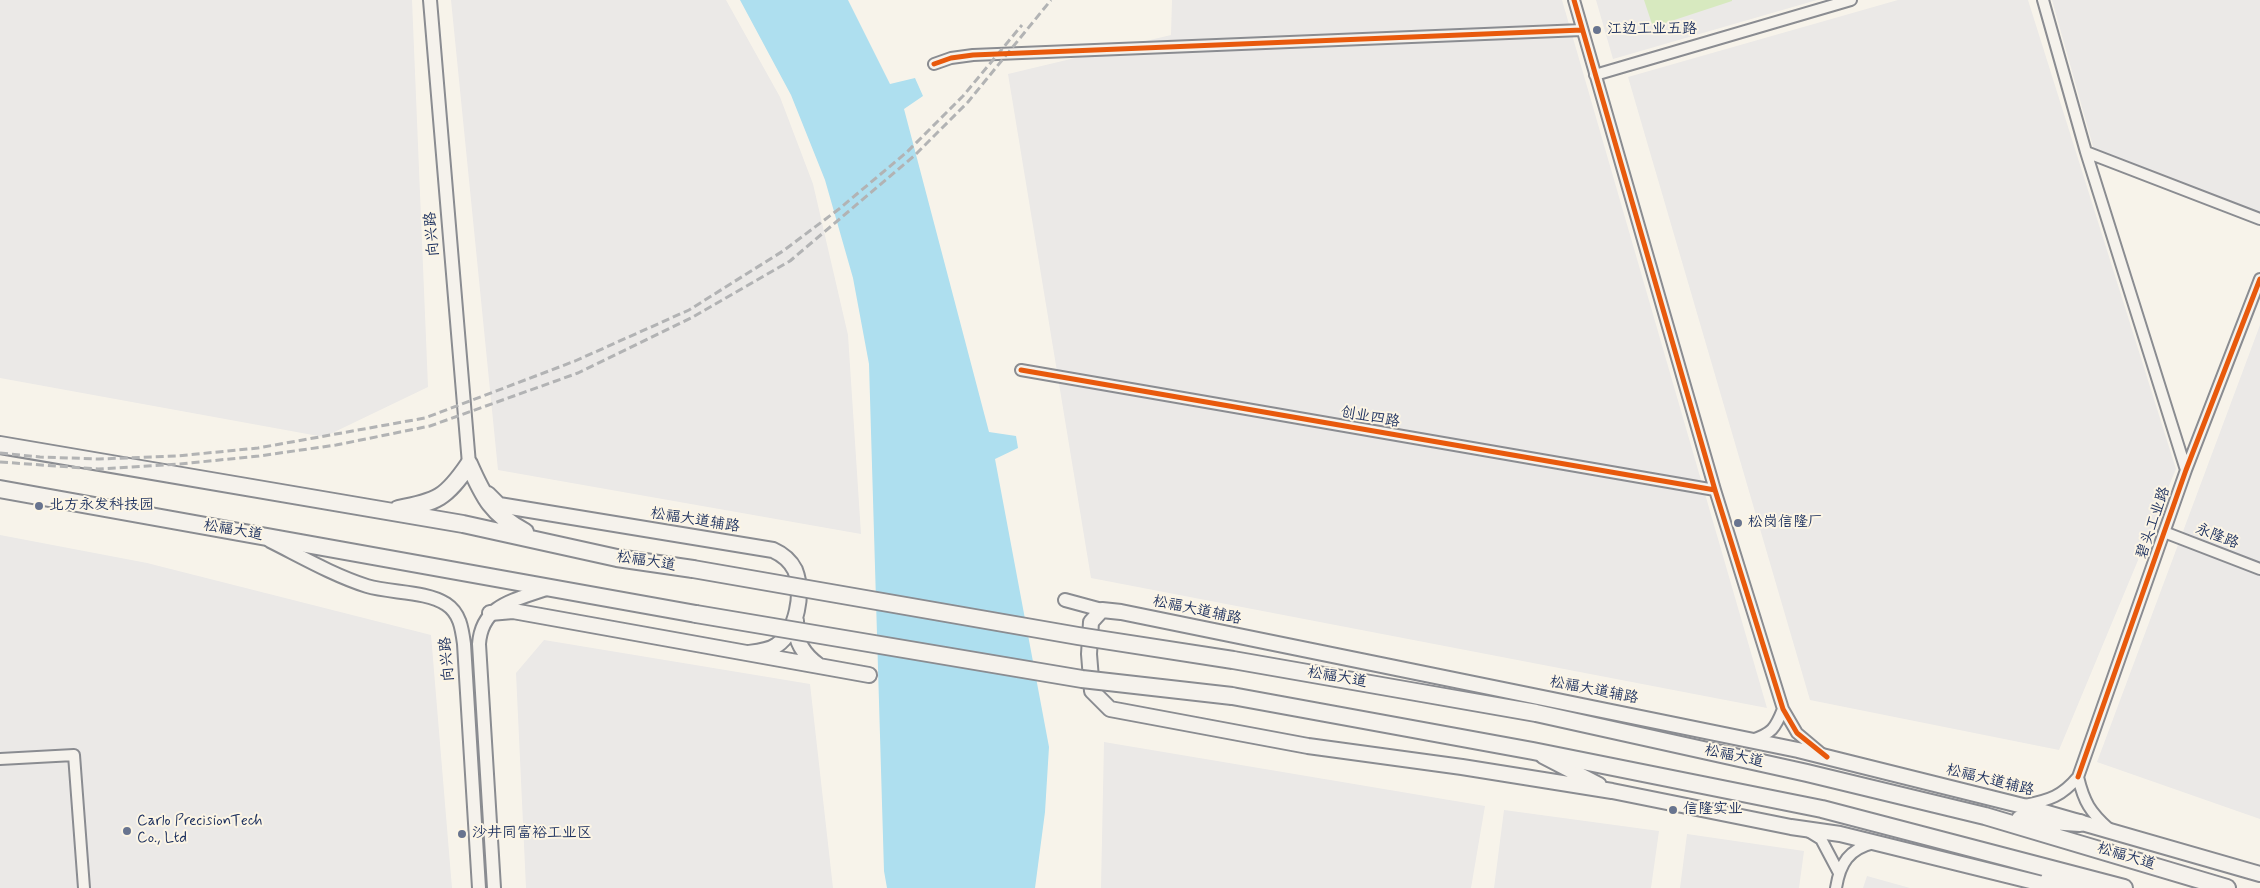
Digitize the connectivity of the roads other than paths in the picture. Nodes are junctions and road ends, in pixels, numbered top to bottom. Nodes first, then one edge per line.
1 (430, 0) edge
2 (1574, 0) edge
3 (1851, 0) edge
4 (2043, 0) edge
5 (1582, 30) junction
6 (934, 64) dead end
7 (1596, 75) junction
8 (2086, 152) junction
9 (2260, 219) edge
10 (2260, 279) edge
11 (1021, 370) dead end
12 (0, 445) edge
13 (469, 464) junction
14 (2186, 470) junction
15 (478, 485) junction
16 (0, 489) edge
17 (1715, 490) junction
18 (386, 511) junction
19 (2164, 532) junction
20 (258, 535) junction
21 (540, 541) junction
22 (2260, 569) edge
23 (550, 588) junction
24 (1065, 600) dead end
25 (1102, 610) junction
26 (796, 612) junction
27 (490, 613) junction
28 (748, 653) junction
29 (818, 666) junction
30 (869, 674) dead end
31 (1782, 710) junction
32 (1536, 712) junction
33 (1616, 712) junction
34 (1750, 740) junction
35 (1533, 751) junction
36 (1827, 757) junction
37 (0, 759) edge
38 (2078, 777) junction
39 (1612, 791) junction
40 (2023, 806) junction
41 (1985, 816) junction
42 (2080, 823) junction
43 (1804, 829) junction
44 (2110, 830) junction
45 (1876, 842) junction
46 (2034, 864) junction
47 (1986, 869) junction
48 (1839, 873) junction
49 (2260, 874) edge
50 (84, 888) edge
51 (479, 888) edge
52 (494, 888) edge
53 (1836, 888) edge
54 (2059, 888) edge
55 (2096, 888) edge
56 (2124, 888) edge
57 (2227, 888) edge

1 - 13 street, 向兴路
2 - 5 street
3 - 7 street
4 - 8 street
5 - 6 street
5 - 7 street
7 - 17 street
8 - 9 street
8 - 14 street
10 - 14 street, 碧头工业路
11 - 17 street, 创业四路
12 - 18 main road, 松福大道
13 - 15 main road, 松福大道
13 - 18 main road, 松福大道
14 - 19 street, 碧头工业路
15 - 21 main road, 松福大道
15 - 26 main road, 松福大道辅路
16 - 20 main road, 松福大道
17 - 31 street
18 - 21 main road, 松福大道
19 - 22 street, 永隆路
19 - 38 street, 碧头工业路
20 - 23 main road, 松福大道
20 - 51 street, 向兴路
21 - 32 main road, 松福大道, bridge
23 - 27 street
23 - 35 main road, 松福大道, bridge
24 - 25 street
25 - 33 main road, 松福大道辅路
25 - 39 main road
26 - 28 main road, 松福大道辅路
26 - 29 main road
27 - 28 main road, 松福大道辅路
27 - 52 street
28 - 29 main road, 松福大道辅路
29 - 30 main road, 松福大道辅路
31 - 34 street
31 - 36 street
32 - 33 main road
32 - 41 main road, 松福大道
33 - 34 main road, 松福大道辅路
34 - 36 main road, 松福大道辅路
35 - 39 main road
35 - 46 main road, 松福大道
36 - 40 main road, 松福大道辅路
37 - 50 street
38 - 40 street
38 - 44 street
39 - 43 main road
40 - 42 main road, 松福大道辅路
41 - 42 main road
41 - 57 main road, 松福大道
42 - 44 main road, 松福大道辅路
43 - 45 main road
43 - 48 street
44 - 49 main road, 松福大道辅路
45 - 47 main road
45 - 48 street
46 - 55 main road
46 - 56 main road, 松福大道
47 - 54 main road
47 - 55 main road
48 - 53 street

